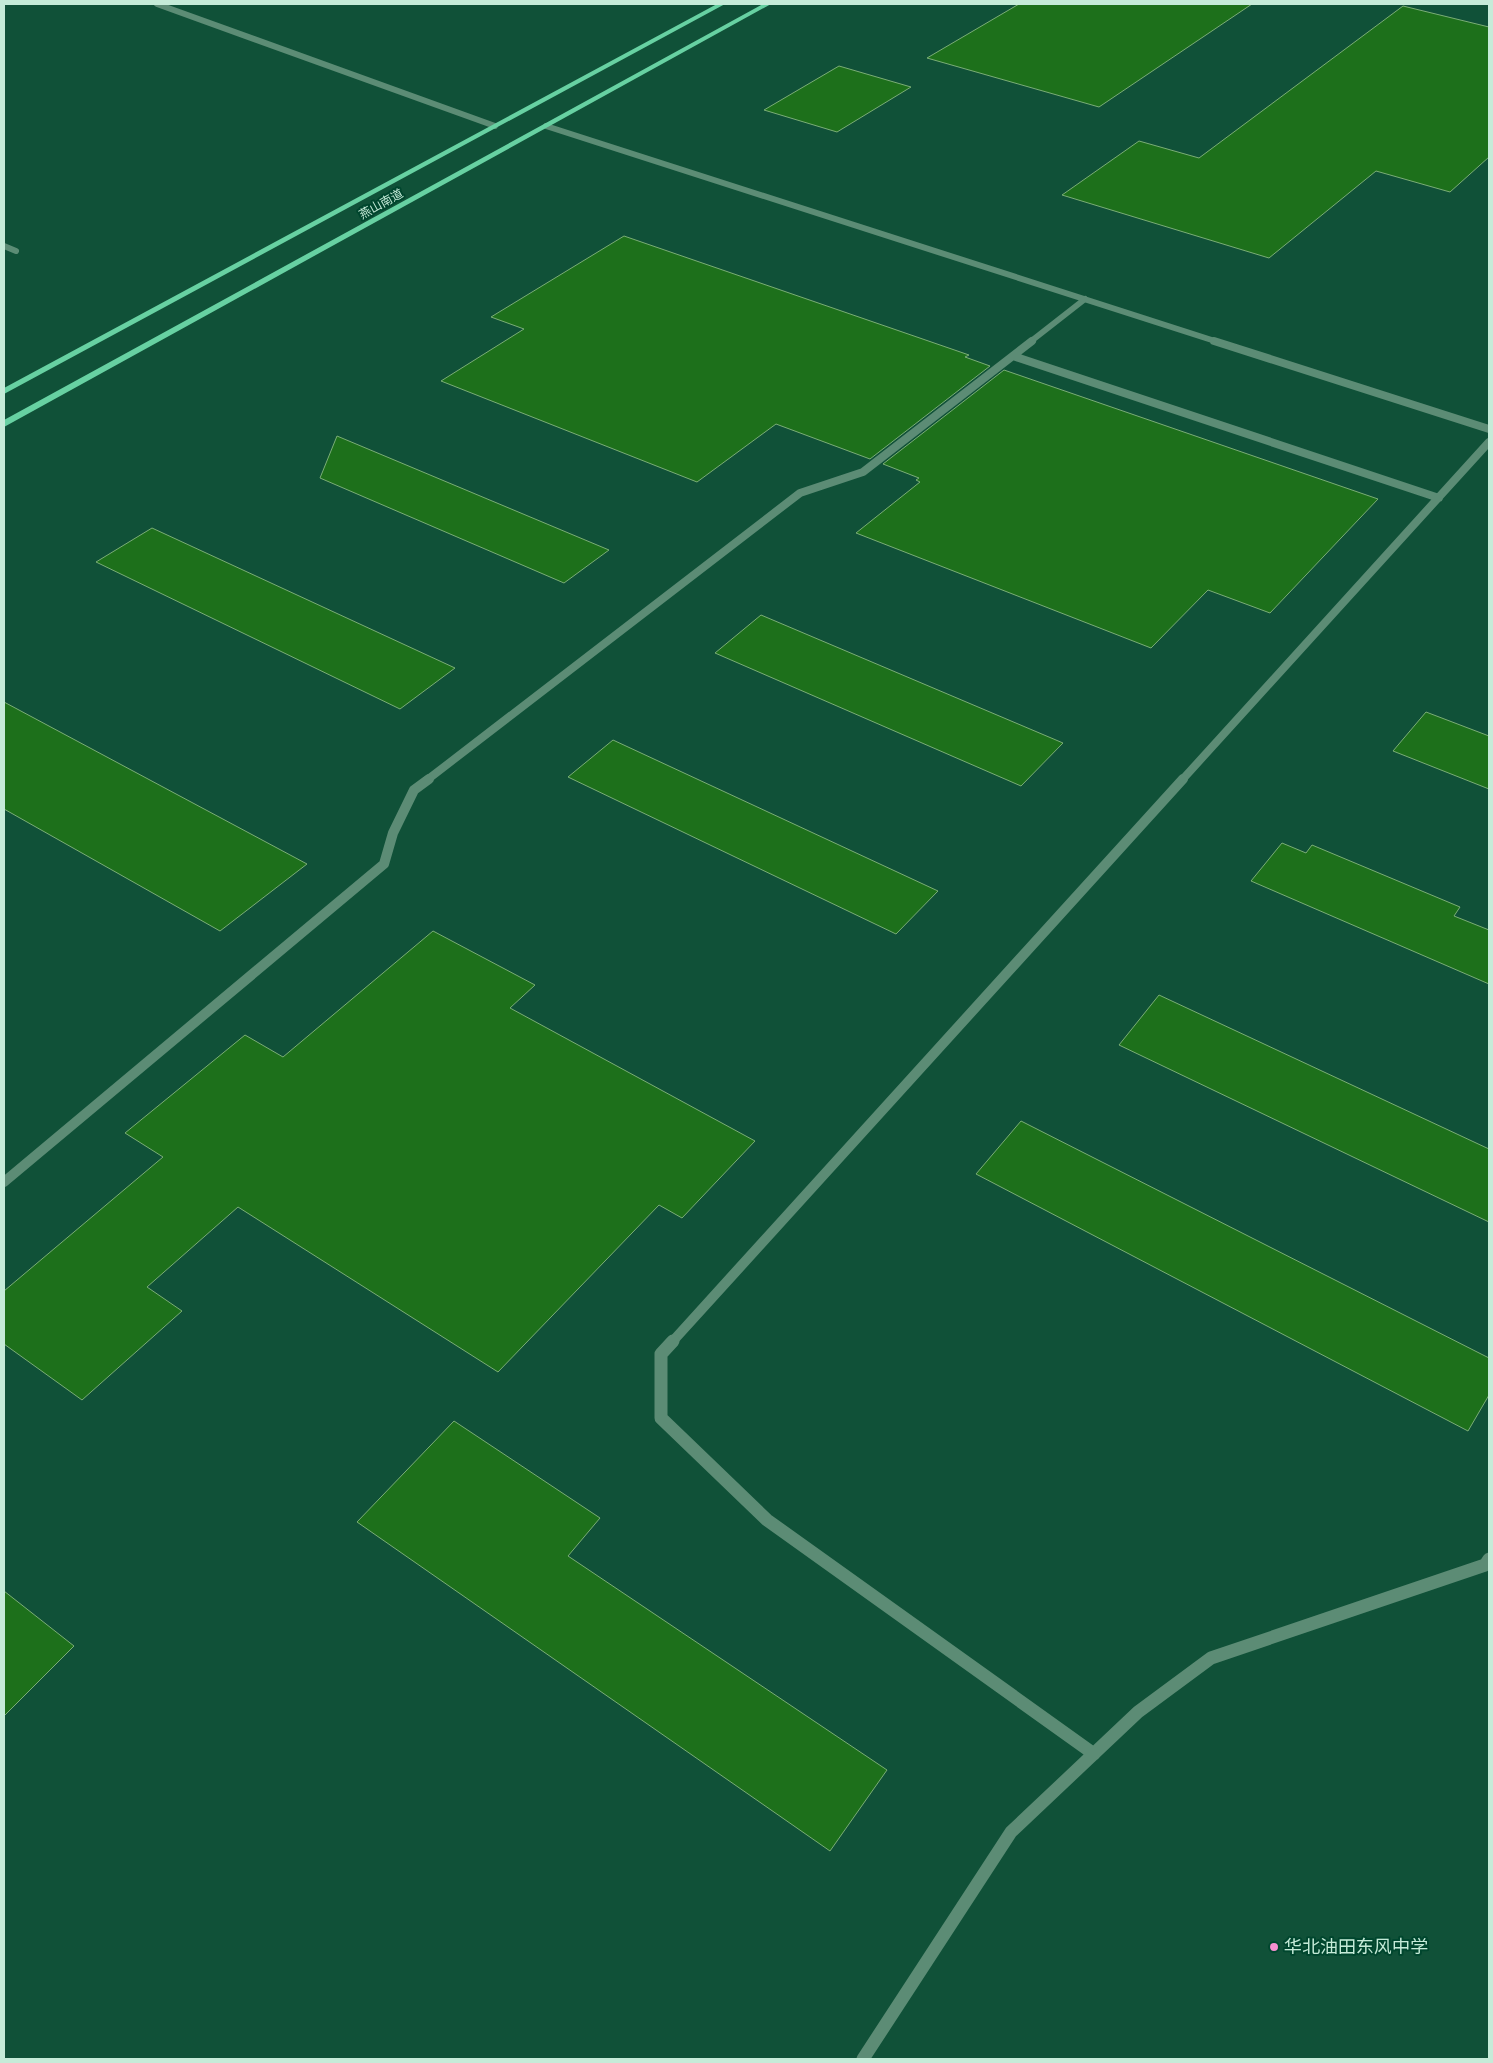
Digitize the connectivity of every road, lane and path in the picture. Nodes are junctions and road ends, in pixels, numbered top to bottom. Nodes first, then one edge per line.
1 (158, 4) edge
2 (722, 4) edge
3 (768, 4) edge
4 (495, 126) junction
5 (546, 126) junction
6 (4, 246) edge
7 (16, 251) dead end
8 (1085, 299) junction
9 (1013, 356) junction
10 (4, 390) edge
11 (4, 424) edge
12 (1489, 429) edge
13 (1489, 442) edge
14 (1439, 498) junction
15 (4, 1182) edge
16 (1489, 1559) edge
17 (1094, 1754) junction
18 (863, 2059) edge

1 - 4 street
2 - 4 main road, 燕山南道
3 - 5 main road, 燕山南道
4 - 10 main road, 燕山南道
5 - 8 street
5 - 11 main road, 燕山南道
6 - 7 street
8 - 9 street
8 - 12 street
9 - 14 street
9 - 15 street
13 - 14 street
14 - 17 street
16 - 17 street
17 - 18 street

